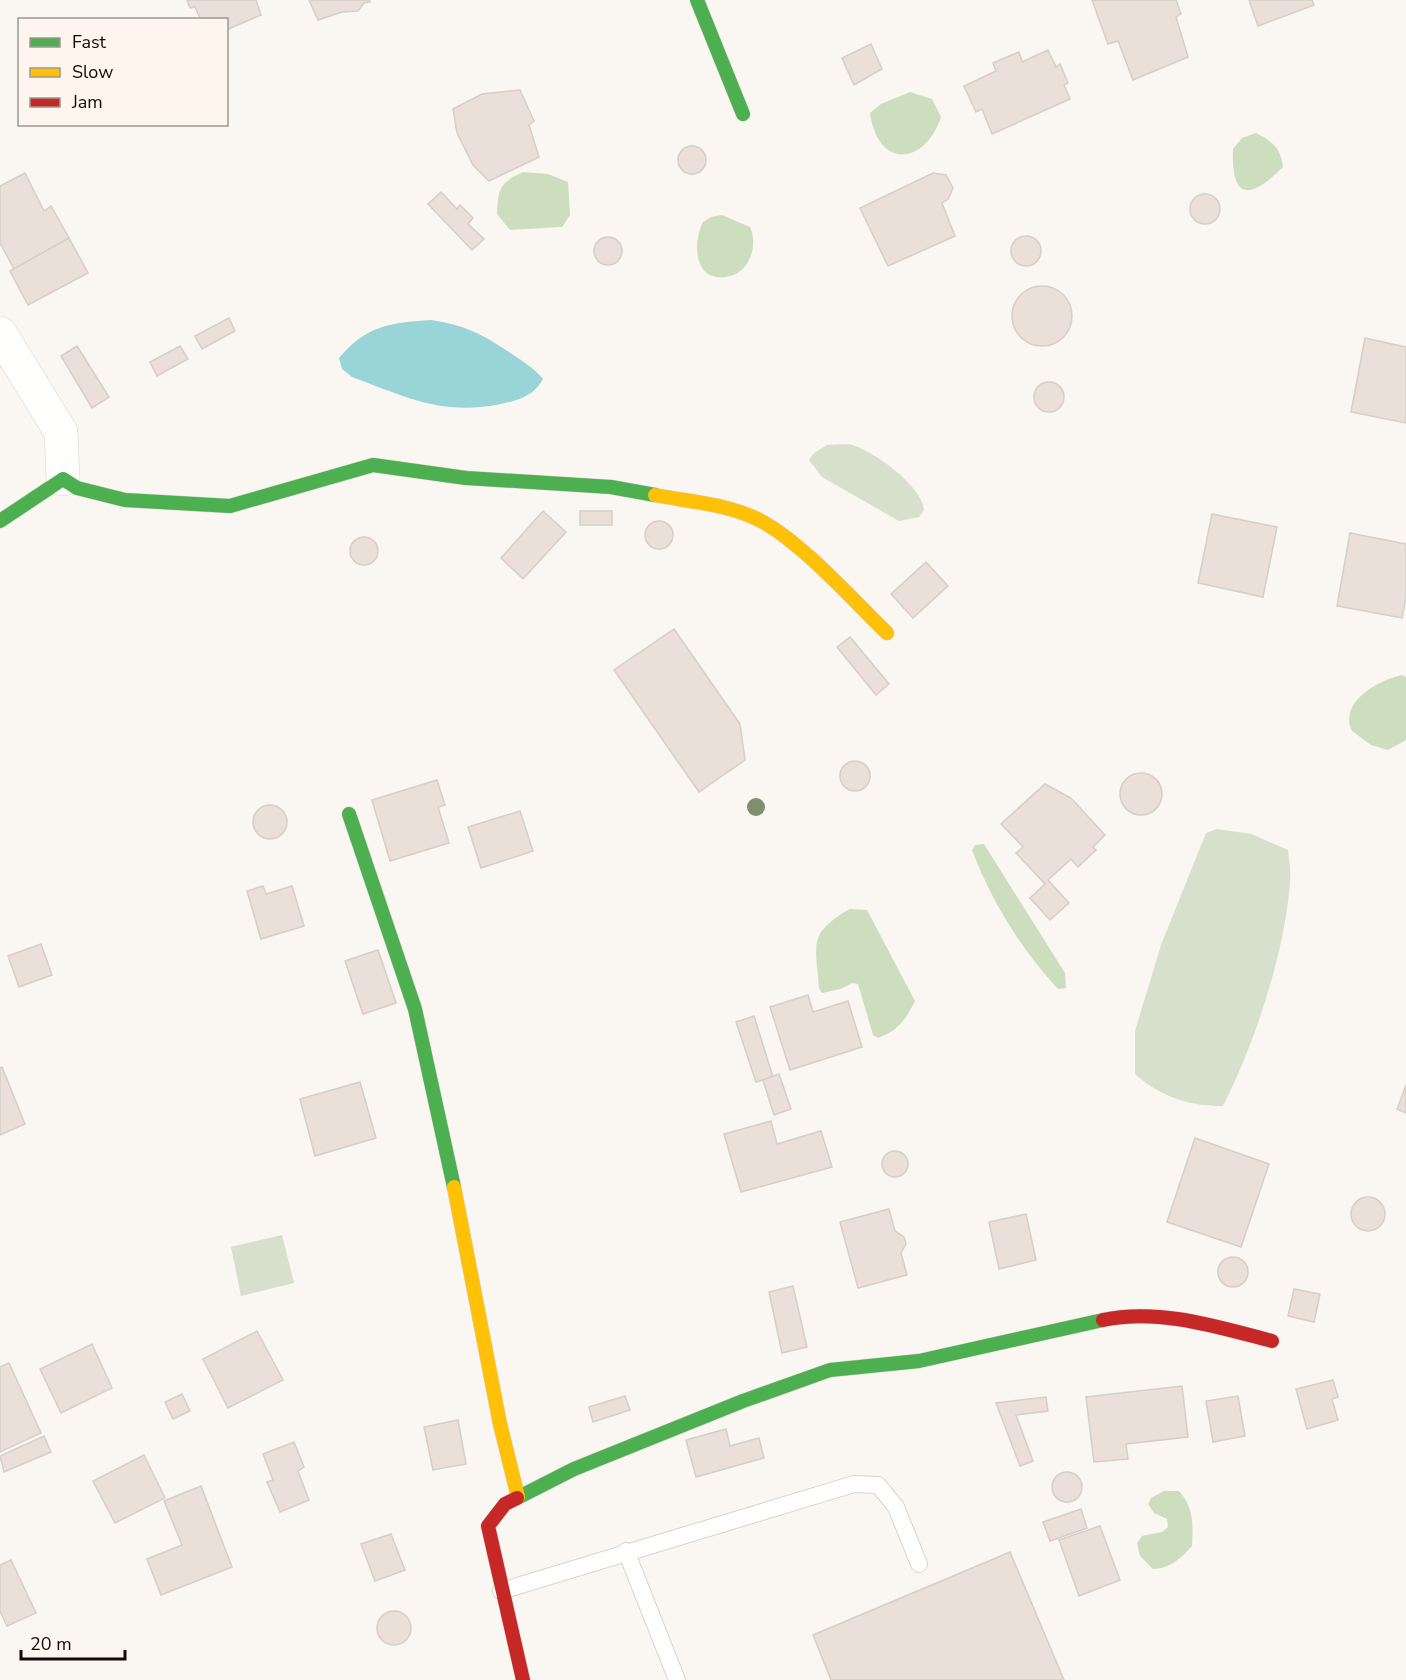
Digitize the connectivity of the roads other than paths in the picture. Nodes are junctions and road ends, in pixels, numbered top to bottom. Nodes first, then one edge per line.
1 (697, 0) edge
2 (743, 114) dead end
3 (0, 333) edge
4 (63, 479) junction
5 (0, 521) edge
6 (887, 633) dead end
7 (349, 814) dead end
8 (1272, 1341) dead end
9 (518, 1497) junction
10 (626, 1551) junction
11 (919, 1564) dead end
12 (501, 1591) junction
13 (523, 1680) edge
14 (677, 1680) edge

1 - 2 street
3 - 4 street
4 - 5 street
4 - 6 street
7 - 9 street
8 - 9 street
9 - 12 street
10 - 11 lane
10 - 12 lane
10 - 14 lane
12 - 13 street

